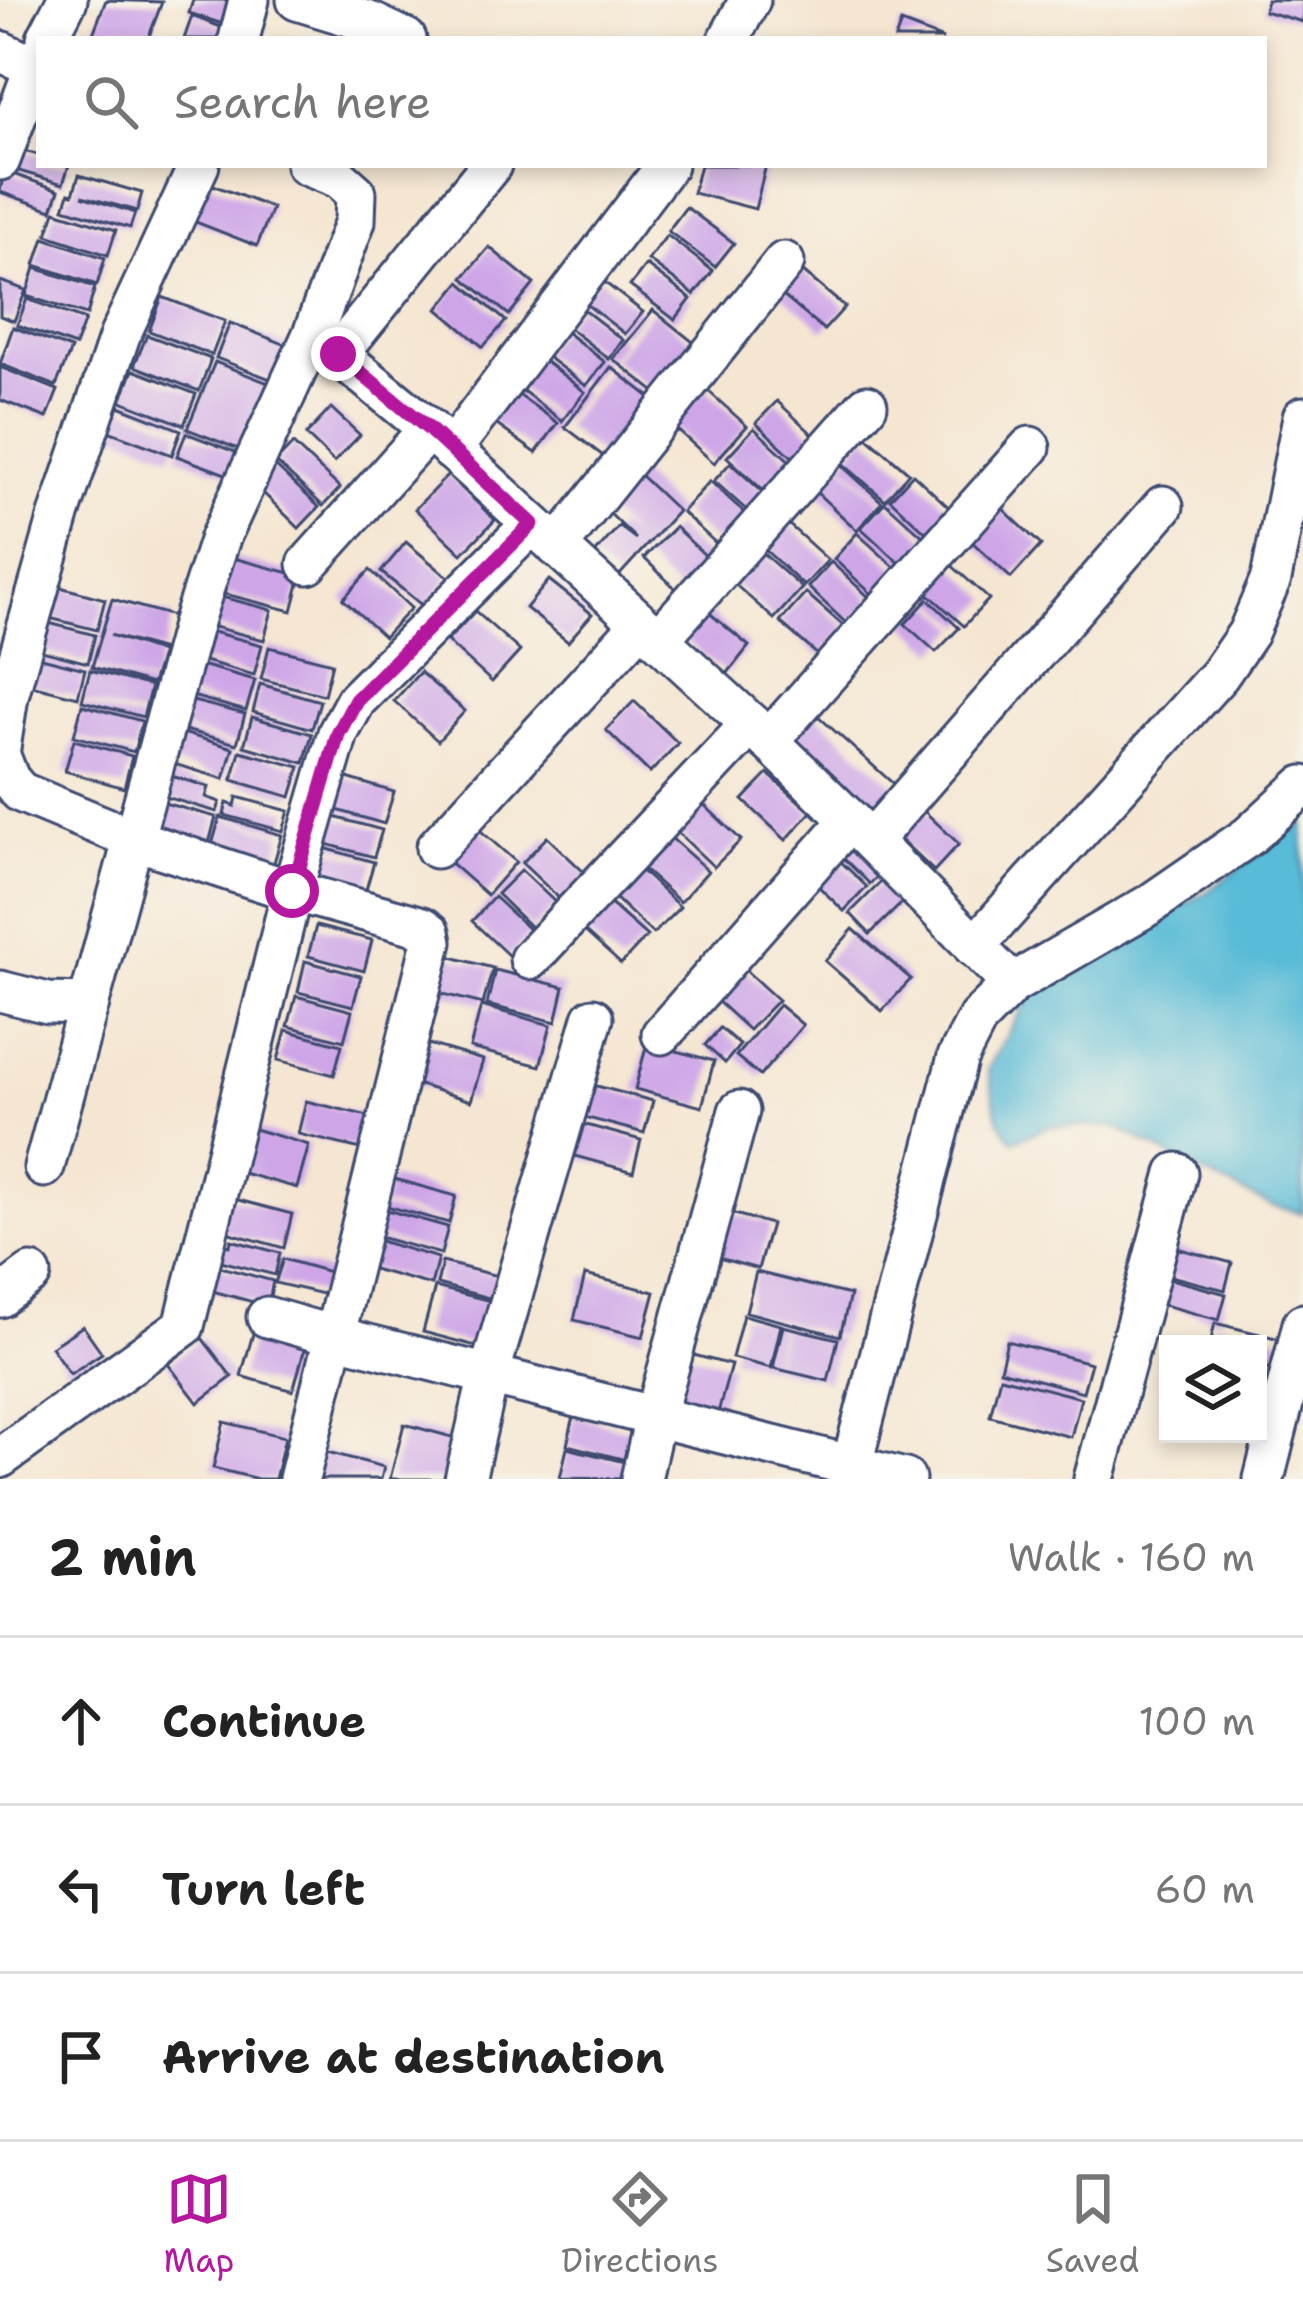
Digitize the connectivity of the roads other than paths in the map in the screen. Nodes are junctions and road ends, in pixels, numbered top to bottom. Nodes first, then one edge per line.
1 (67, 0) edge
2 (249, 0) edge
3 (297, 0) edge
4 (750, 0) edge
5 (44, 36) edge
6 (240, 36) edge
7 (400, 36) edge
8 (731, 36) edge
9 (32, 56) edge
10 (0, 160) edge
11 (198, 168) edge
12 (314, 168) edge
13 (488, 168) edge
14 (665, 168) edge
15 (784, 262) dead end
16 (326, 344) junction
17 (867, 405) dead end
18 (1303, 417) edge
19 (440, 440) junction
20 (1030, 447) dead end
21 (1163, 506) dead end
22 (544, 536) junction
23 (308, 564) dead end
24 (650, 632) junction
25 (759, 733) junction
26 (0, 752) edge
27 (1303, 786) edge
28 (861, 830) junction
29 (133, 838) junction
30 (436, 848) dead end
31 (292, 891) junction
32 (974, 947) junction
33 (530, 959) dead end
34 (1012, 984) junction
35 (0, 991) edge
36 (88, 1004) junction
37 (593, 1018) dead end
38 (662, 1034) dead end
39 (739, 1111) dead end
40 (44, 1167) dead end
41 (1177, 1173) dead end
42 (267, 1317) dead end
43 (1303, 1324) edge
44 (333, 1336) junction
45 (489, 1375) junction
46 (655, 1417) junction
47 (0, 1458) edge
48 (850, 1472) edge
49 (299, 1479) edge
50 (464, 1479) edge
51 (641, 1479) edge
52 (905, 1479) edge
53 (1094, 1479) edge
54 (1264, 1479) edge

1 - 5 street
2 - 6 street
3 - 7 street
4 - 8 street
9 - 10 street
11 - 26 street
12 - 16 street
13 - 16 street
14 - 19 street
15 - 22 street
16 - 19 street
16 - 29 street
17 - 24 street
18 - 32 street
19 - 22 street
19 - 23 street
20 - 25 street
21 - 28 street
22 - 24 street
22 - 31 street
24 - 25 street
24 - 30 street
25 - 28 street
25 - 33 street
26 - 29 street
27 - 34 street
28 - 32 street
28 - 38 street
29 - 31 street
29 - 36 street
31 - 44 street
31 - 47 street
32 - 34 street
34 - 48 street
35 - 36 street
36 - 40 street
37 - 45 street
39 - 46 street
41 - 53 street
42 - 44 street
43 - 54 street
44 - 45 street
44 - 49 street
45 - 46 street
45 - 50 street
46 - 48 street
46 - 51 street
48 - 52 street

